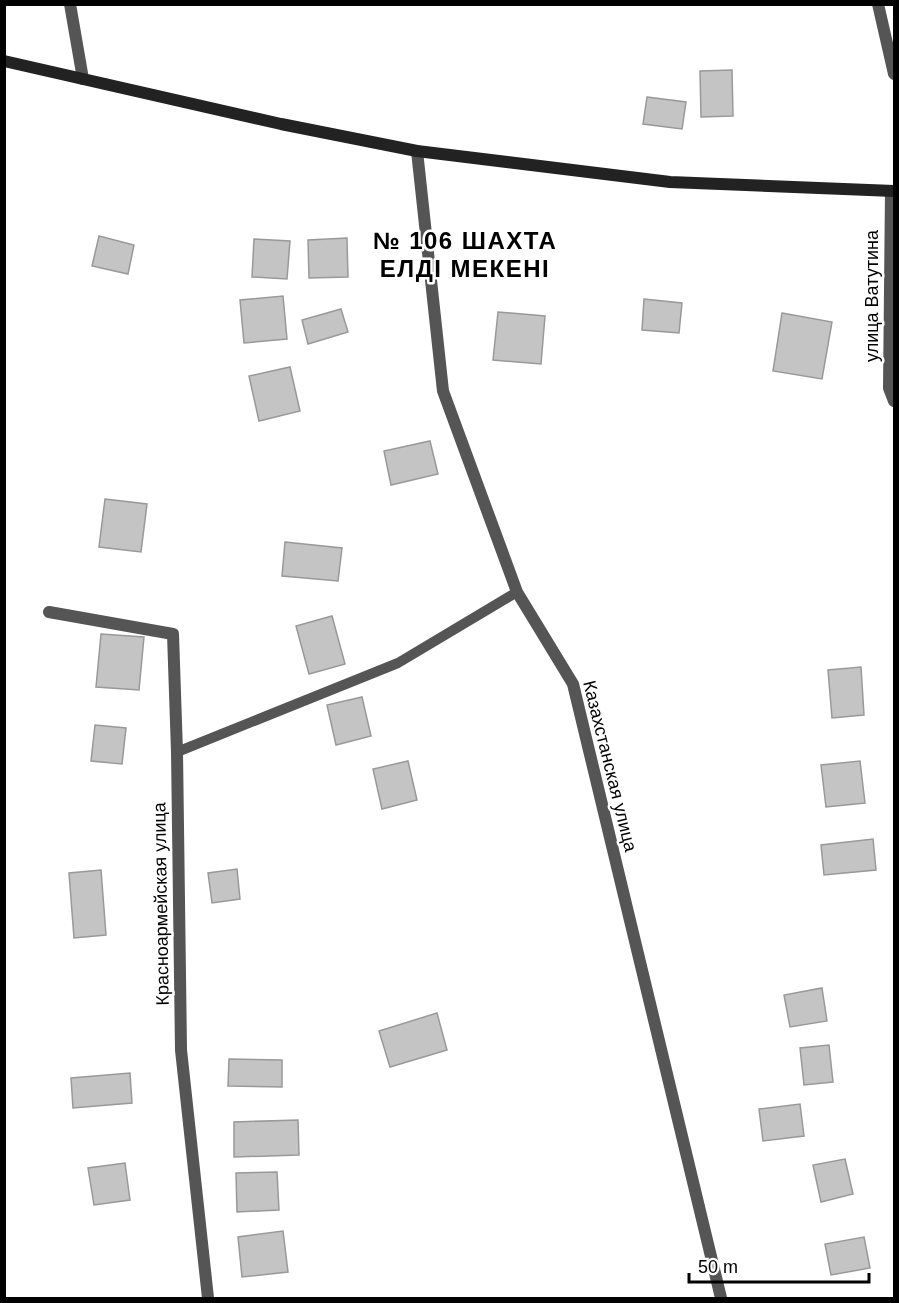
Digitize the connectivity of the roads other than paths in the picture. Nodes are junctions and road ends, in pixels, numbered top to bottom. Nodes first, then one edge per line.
1 (70, 4) edge
2 (878, 4) edge
3 (4, 61) edge
4 (894, 74) edge
5 (83, 79) junction
6 (417, 151) junction
7 (893, 191) edge
8 (894, 401) edge
9 (517, 592) junction
10 (49, 612) dead end
11 (177, 752) junction
12 (208, 1299) edge
13 (721, 1299) edge

1 - 5 street
2 - 4 street
3 - 5 main road
5 - 6 main road
6 - 7 main road
6 - 9 street, Казахстанская улица
7 - 8 street, улица Ватутина
9 - 11 lane
9 - 13 street, Казахстанская улица
10 - 11 street, Красноармейская улица
11 - 12 street, Красноармейская улица

